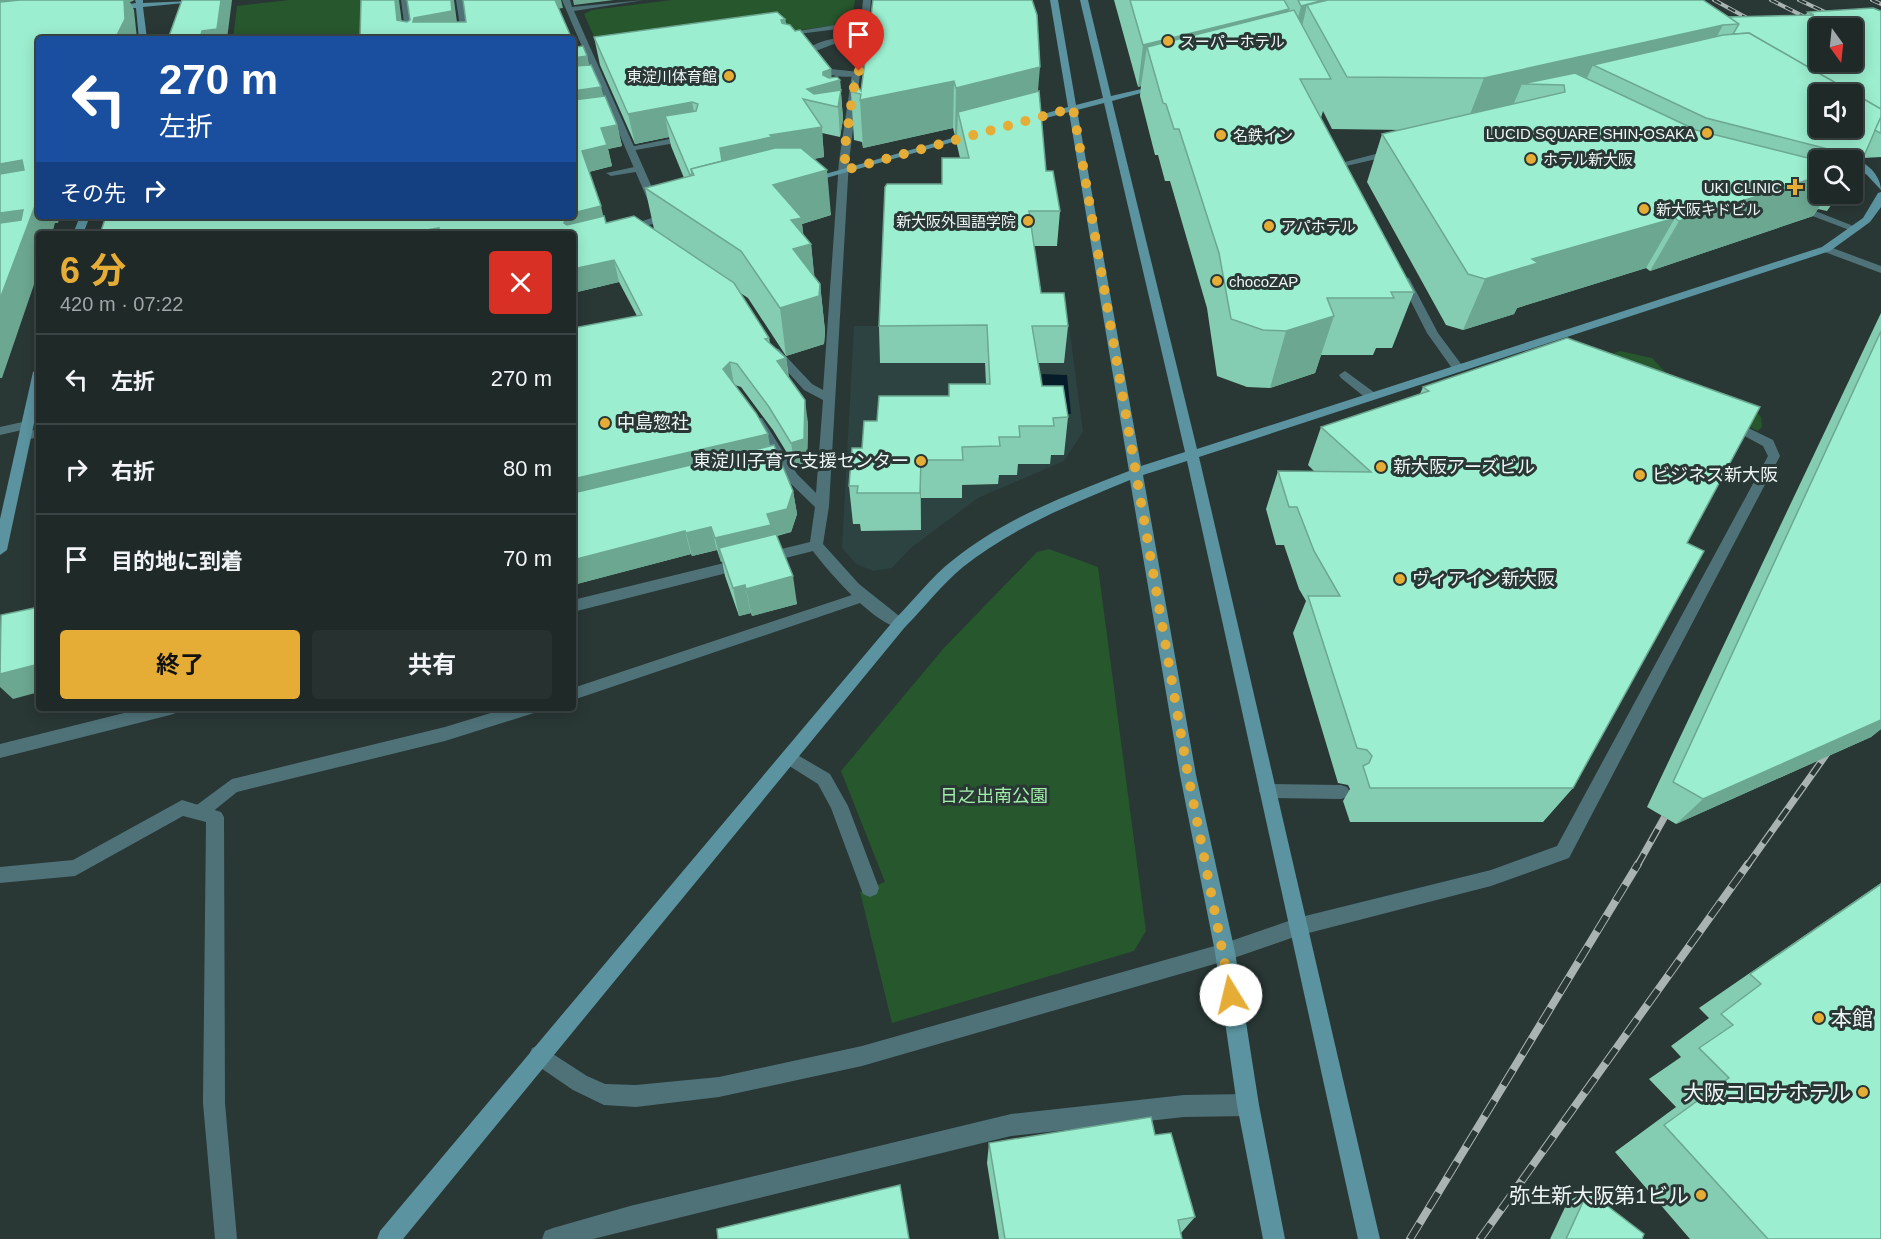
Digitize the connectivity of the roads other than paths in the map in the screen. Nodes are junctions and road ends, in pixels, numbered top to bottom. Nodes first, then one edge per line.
1 (211, 0) edge
2 (405, 0) edge
3 (460, 0) edge
4 (640, 0) edge
5 (867, 0) edge
6 (1054, 0) edge
7 (1084, 0) edge
8 (140, 3) edge
9 (568, 4) edge
10 (101, 9) edge
11 (863, 23) junction
12 (455, 35) edge
13 (774, 35) edge
14 (142, 36) edge
15 (410, 36) edge
16 (466, 36) edge
17 (863, 37) junction
18 (819, 45) junction
19 (800, 47) edge
20 (856, 74) junction
21 (1164, 85) edge
22 (1106, 100) junction
23 (1073, 108) junction
24 (1012, 124) edge
25 (990, 130) edge
26 (698, 137) edge
27 (630, 148) junction
28 (1408, 148) edge
29 (639, 169) junction
30 (1863, 169) edge
31 (845, 170) junction
32 (611, 173) dead end
33 (1348, 174) edge
34 (799, 182) edge
35 (1881, 187) edge
36 (1881, 195) edge
37 (1783, 203) edge
38 (672, 216) edge
39 (661, 219) junction
40 (1856, 228) junction
41 (614, 231) edge
42 (1826, 249) junction
43 (1399, 269) edge
44 (1881, 270) edge
45 (766, 339) edge
46 (1537, 342) junction
47 (1555, 353) edge
48 (1458, 368) junction
49 (1345, 375) dead end
50 (36, 386) edge
51 (1371, 396) junction
52 (828, 398) junction
53 (749, 410) edge
54 (1720, 420) edge
55 (0, 431) edge
56 (26, 431) junction
57 (36, 433) edge
58 (1192, 453) junction
59 (1135, 472) junction
60 (822, 506) junction
61 (4, 514) edge
62 (816, 545) junction
63 (0, 550) edge
64 (861, 597) junction
65 (576, 605) edge
66 (900, 622) junction
67 (576, 693) edge
68 (158, 711) edge
69 (518, 711) edge
70 (0, 751) edge
71 (789, 757) junction
72 (1268, 791) junction
73 (1341, 792) dead end
74 (200, 812) junction
75 (0, 876) edge
76 (870, 888) dead end
77 (1297, 927) junction
78 (1225, 952) junction
79 (539, 1055) junction
80 (1248, 1105) junction
81 (226, 1239) edge
82 (388, 1239) edge
83 (553, 1239) edge
84 (1274, 1239) edge
85 (1369, 1239) edge

1 - 8 street
2 - 15 street
3 - 16 street
4 - 9 street
5 - 11 street
6 - 23 street
7 - 22 street
8 - 10 street
8 - 14 street
9 - 27 street
11 - 13 street
11 - 17 street
12 - 16 street
17 - 18 street
17 - 20 street
18 - 19 street
18 - 20 street
20 - 31 street
21 - 22 street
22 - 23 street
22 - 58 street
23 - 24 street
23 - 59 street
25 - 31 street
26 - 27 street
27 - 29 street
28 - 33 street
29 - 32 street
29 - 39 street
30 - 35 street
31 - 34 street
31 - 52 street
36 - 40 street
37 - 40 street
38 - 39 street
39 - 41 street
40 - 42 street
42 - 44 street
42 - 46 street
43 - 48 street
45 - 52 street
46 - 47 street
46 - 48 street
48 - 51 street
49 - 51 street
50 - 56 street
51 - 58 street
52 - 60 street
53 - 60 street
54 - 77 street
55 - 56 street
56 - 57 street
56 - 61 street
58 - 59 street
58 - 72 street
59 - 66 street
59 - 78 street
60 - 62 street
61 - 63 street
62 - 64 street
62 - 65 street
64 - 66 street
64 - 67 street
66 - 71 street
68 - 70 street
69 - 74 street
71 - 76 street
71 - 79 street
72 - 73 street
72 - 77 street
74 - 75 street
74 - 81 street
77 - 78 street
77 - 85 street
78 - 79 street
78 - 80 street
79 - 82 street
80 - 83 street
80 - 84 street

